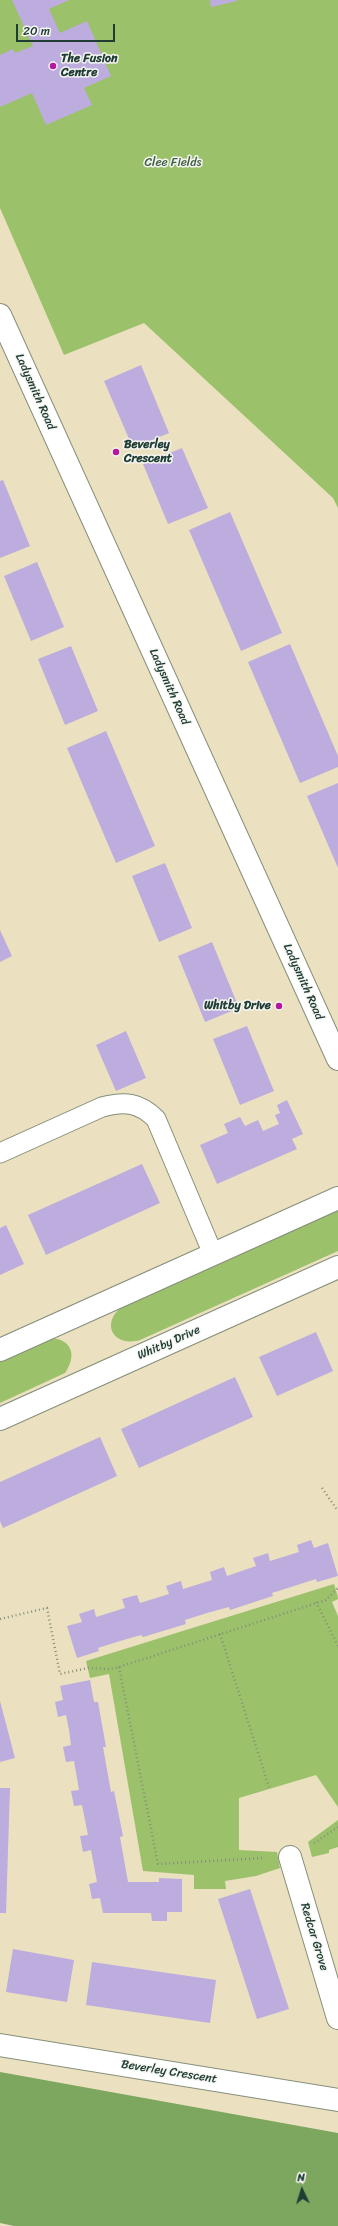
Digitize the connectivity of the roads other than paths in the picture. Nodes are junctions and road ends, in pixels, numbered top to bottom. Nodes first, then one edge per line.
1 (0, 315) edge
2 (5, 339) edge
3 (338, 1059) edge
4 (0, 1153) edge
5 (338, 1198) edge
6 (213, 1254) junction
7 (338, 1267) edge
8 (0, 1350) edge
9 (0, 1419) edge
10 (290, 1857) road end
11 (338, 2018) edge
12 (0, 2045) edge
13 (338, 2100) edge

1 - 2 street, Ladysmith Road
2 - 3 street, Ladysmith Road
4 - 6 lane
5 - 6 street
6 - 8 street
7 - 9 street, Whitby Drive
10 - 11 street, Redcar Grove
12 - 13 street, Beverley Crescent

